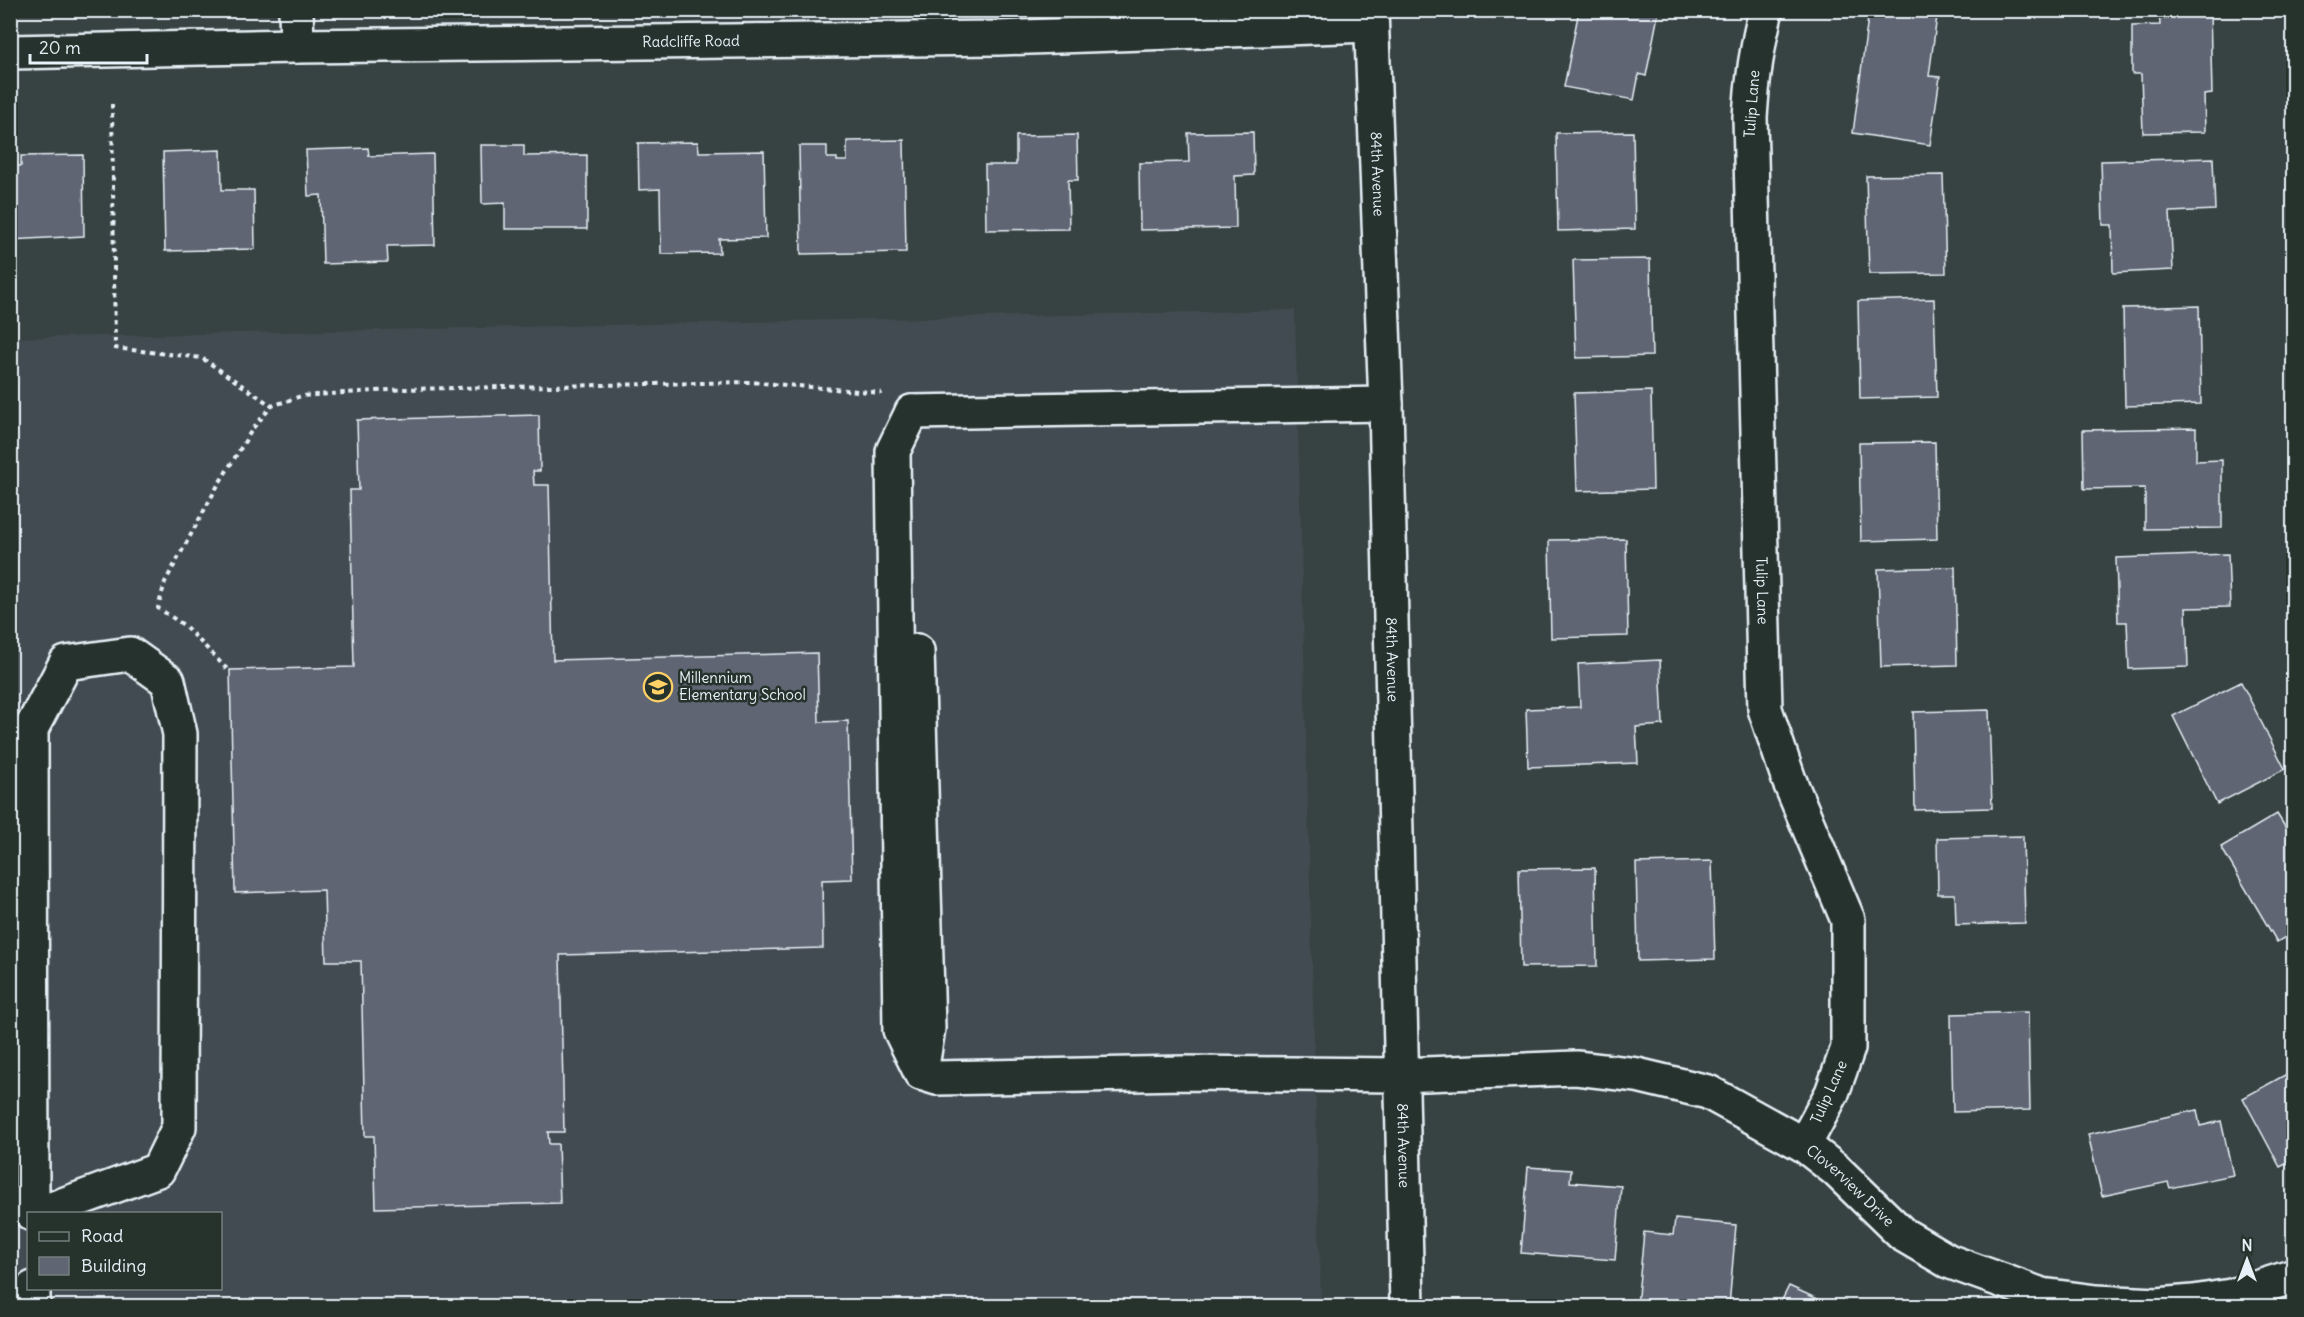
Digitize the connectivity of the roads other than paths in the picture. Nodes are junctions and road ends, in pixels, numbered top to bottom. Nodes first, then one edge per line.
1 (296, 10) edge
2 (1766, 10) edge
3 (1371, 18) edge
4 (894, 25) edge
5 (297, 46) junction
6 (10, 52) edge
7 (1386, 404) junction
8 (1400, 1074) junction
9 (1804, 1146) junction
10 (32, 1212) edge
11 (43, 1212) edge
12 (2294, 1276) edge
13 (33, 1290) edge
14 (33, 1306) edge
15 (1407, 1306) edge

1 - 5 street
2 - 9 street, Tulip Lane
3 - 4 street, Radcliffe Road
3 - 7 street, 84th Avenue
4 - 5 street, Radcliffe Road
5 - 6 street, Radcliffe Road
7 - 8 street, 84th Avenue
7 - 8 street, Cloverview Drive
8 - 9 street, Cloverview Drive
8 - 15 street, 84th Avenue
9 - 12 street, Cloverview Drive
10 - 11 street
13 - 14 street

